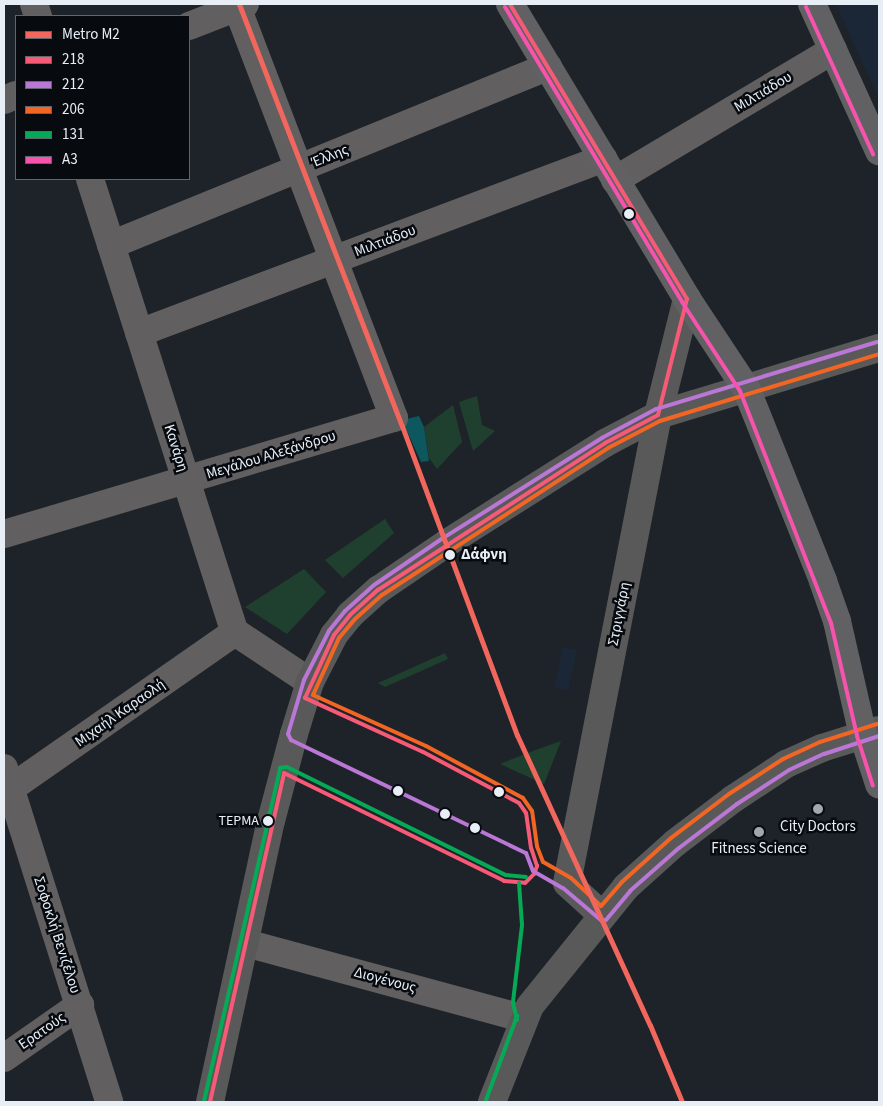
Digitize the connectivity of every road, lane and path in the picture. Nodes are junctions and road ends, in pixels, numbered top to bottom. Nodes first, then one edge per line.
1 (510, 4) edge
2 (812, 4) edge
3 (239, 5) edge
4 (190, 26) edge
5 (833, 50) junction
6 (548, 67) junction
7 (879, 150) edge
8 (299, 168) junction
9 (609, 169) junction
10 (90, 180) edge
11 (111, 245) junction
12 (334, 260) junction
13 (687, 299) junction
14 (139, 333) junction
15 (879, 348) edge
16 (746, 388) junction
17 (658, 415) junction
18 (186, 480) junction
19 (4, 534) edge
20 (235, 632) junction
21 (310, 682) junction
22 (871, 733) edge
23 (6, 783) edge
24 (879, 784) edge
25 (602, 914) junction
26 (246, 942) junction
27 (80, 1005) junction
28 (523, 1018) junction
29 (4, 1058) edge
30 (109, 1102) edge
31 (210, 1102) edge
32 (492, 1102) edge

1 - 6 main road
2 - 5 main road
3 - 4 street
3 - 8 street
5 - 7 main road
5 - 9 street, Μιλτιάδου
6 - 8 street, Έλλης
6 - 9 main road
8 - 11 street, Έλλης
8 - 12 street
9 - 12 street, Μιλτιάδου
9 - 13 main road
10 - 11 street, Κανάρη
11 - 14 street, Κανάρη
12 - 14 street, Μιλτιάδου
12 - 18 street, Μεγάλου Αλεξάνδρου
13 - 16 main road
13 - 17 main road, Στριγγάρη
14 - 18 street, Κανάρη
15 - 16 main road
16 - 17 main road
16 - 22 main road
17 - 21 main road
17 - 25 main road, Στριγγάρη
18 - 19 street, Μεγάλου Αλεξάνδρου
18 - 20 street, Κανάρη
20 - 21 street
20 - 23 street, Μιχαήλ Καραολή
21 - 26 main road
22 - 24 main road
22 - 25 main road
23 - 27 street, Σοφοκλή Βενιζέλου
25 - 28 main road
26 - 28 street, Διογένους
26 - 31 main road
27 - 29 street, Ερατούς
27 - 30 street, Σοφοκλή Βενιζέλου
28 - 32 main road

